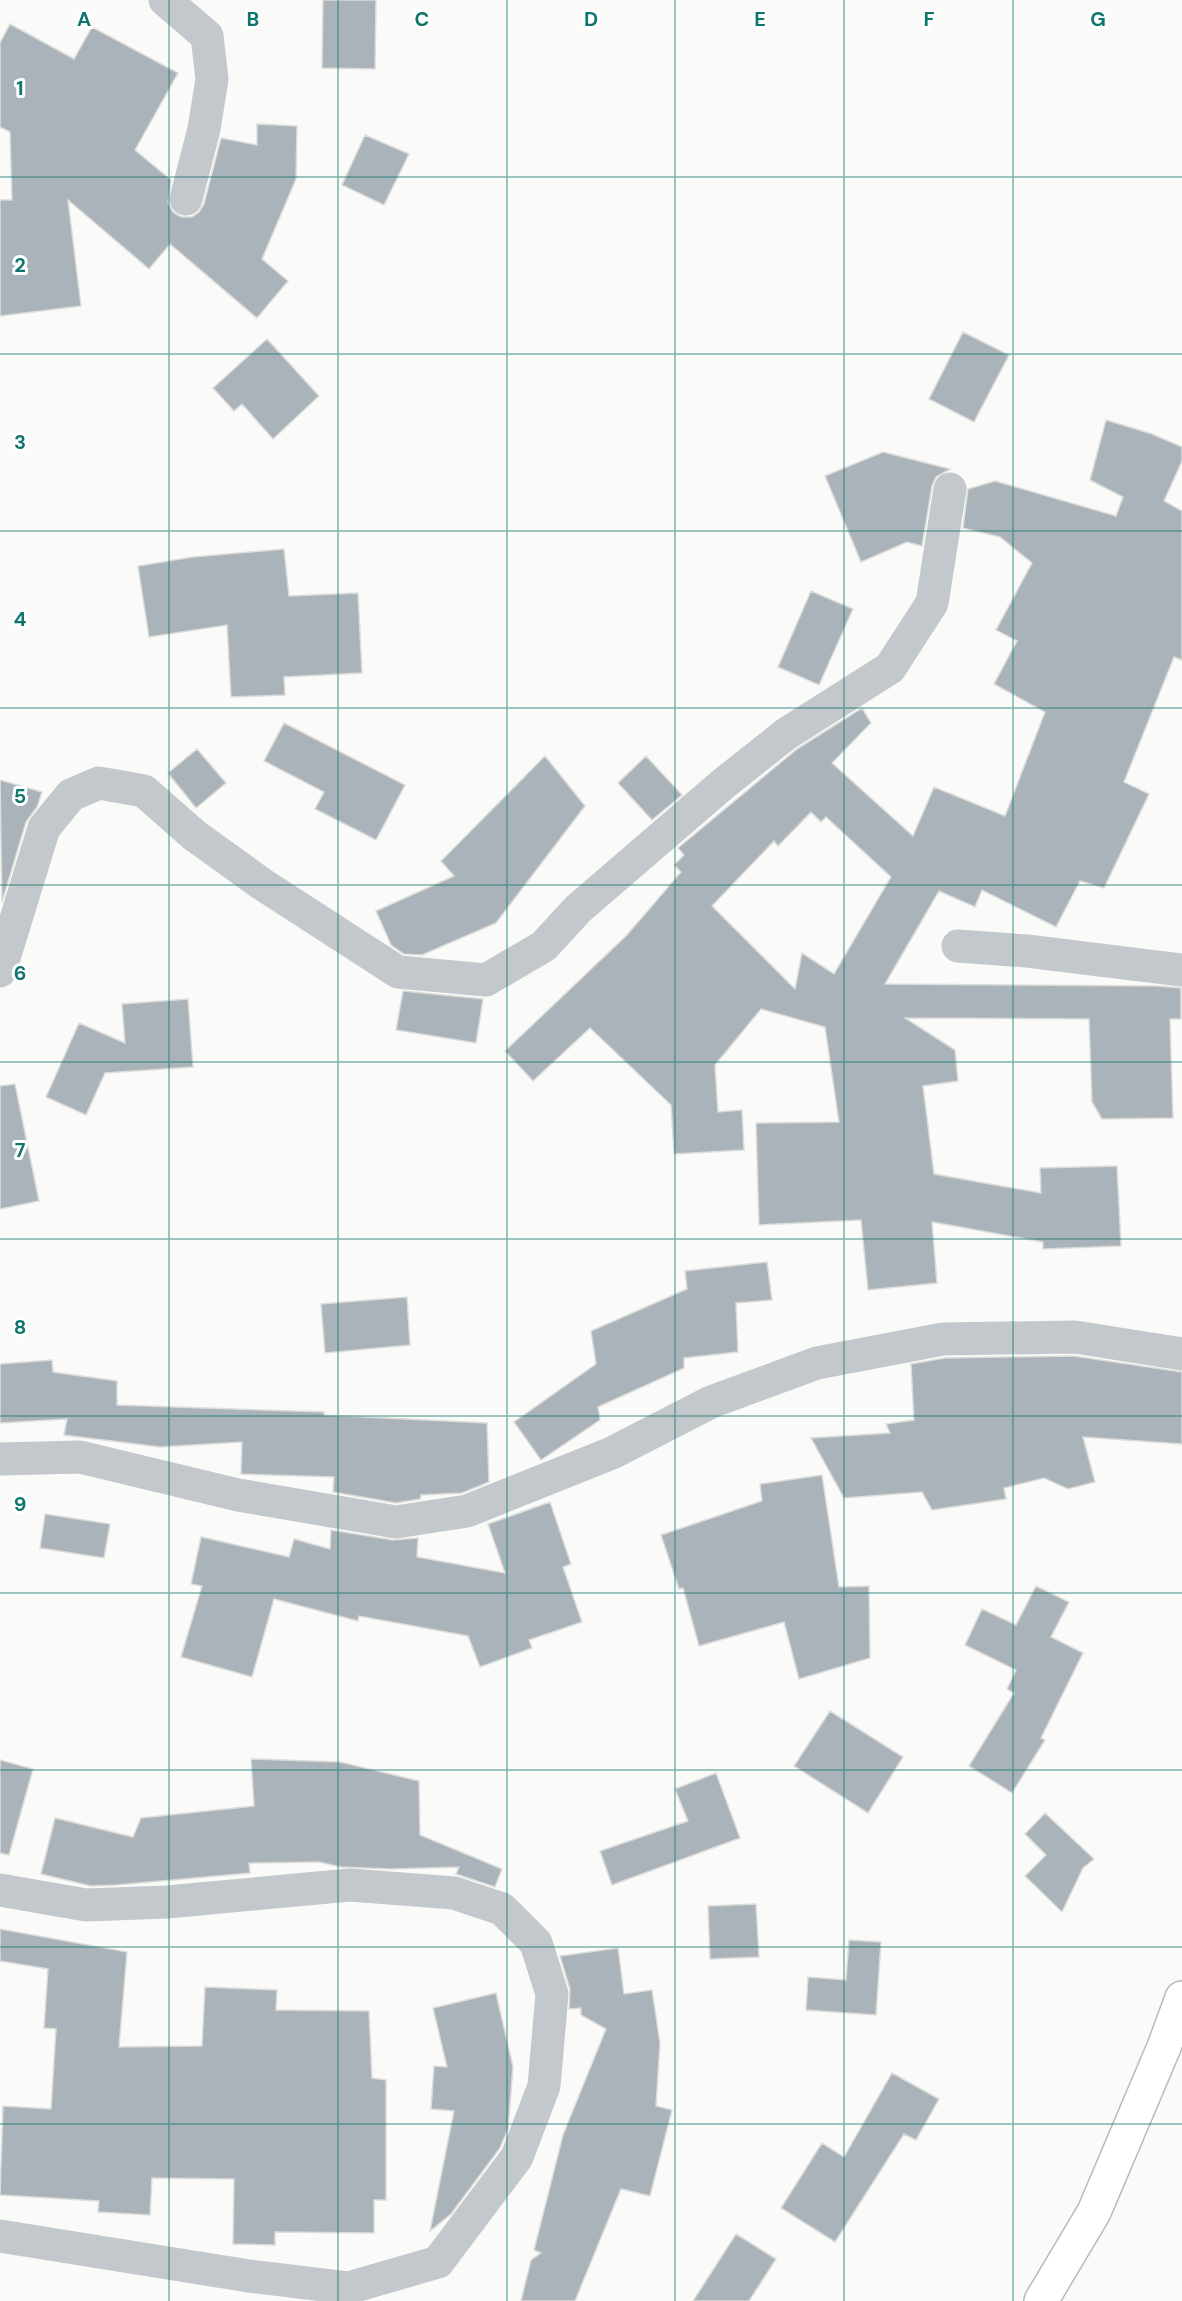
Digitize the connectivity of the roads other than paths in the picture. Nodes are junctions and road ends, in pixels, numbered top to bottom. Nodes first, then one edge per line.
1 (165, 0) edge
2 (186, 199) dead end
3 (950, 489) dead end
4 (958, 946) dead end
5 (1182, 970) edge
6 (0, 971) edge
7 (1182, 1354) edge
8 (0, 1460) edge
9 (0, 1890) edge
10 (1182, 1998) edge
11 (0, 2236) edge
12 (1041, 2301) edge

1 - 2 street
3 - 6 street
4 - 5 street
7 - 8 street
9 - 11 street
10 - 12 main road

